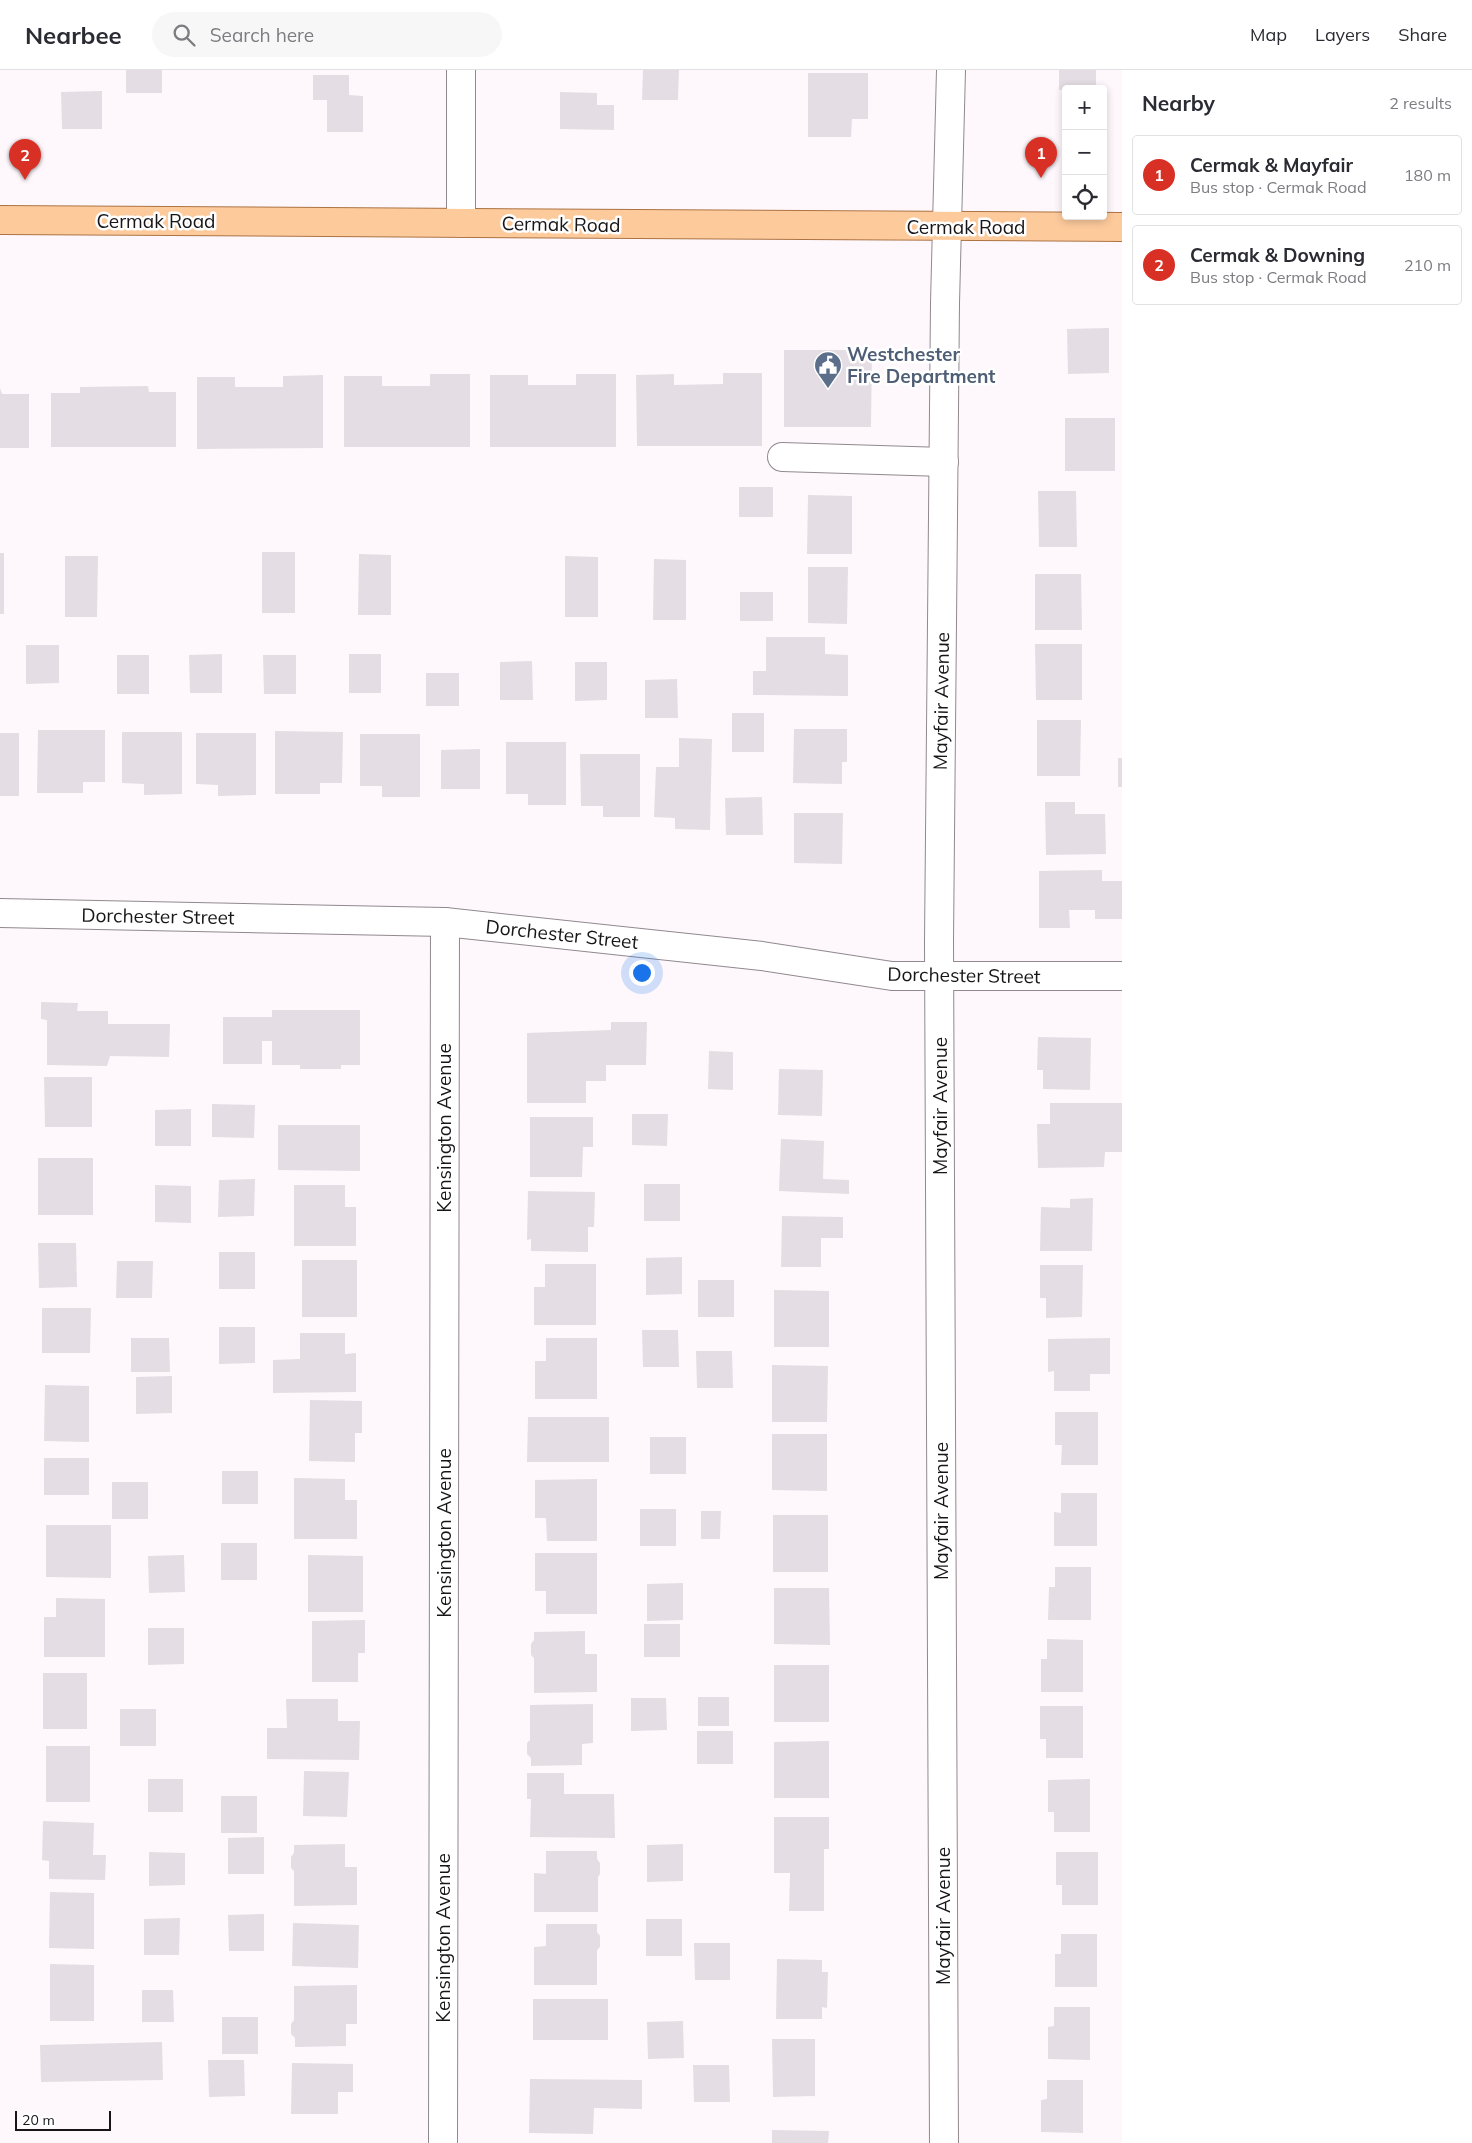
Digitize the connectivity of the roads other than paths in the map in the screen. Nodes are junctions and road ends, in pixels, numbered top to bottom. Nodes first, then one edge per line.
1 (461, 70) edge
2 (951, 70) edge
3 (0, 220) edge
4 (462, 222) junction
5 (948, 227) junction
6 (1122, 227) edge
7 (782, 457) dead end
8 (944, 462) junction
9 (0, 913) edge
10 (445, 922) junction
11 (939, 976) junction
12 (1122, 976) edge
13 (443, 2143) edge
14 (944, 2143) edge

1 - 4 street
2 - 5 street, Mayfair Avenue
3 - 4 main road, Cermak Road
4 - 5 main road, Cermak Road
5 - 6 main road, Cermak Road
5 - 8 street, Mayfair Avenue
7 - 8 street
8 - 11 street, Mayfair Avenue
9 - 10 street, Dorchester Street
10 - 11 street, Dorchester Street
10 - 13 street, Kensington Avenue
11 - 12 street, Dorchester Street
11 - 14 street, Mayfair Avenue

